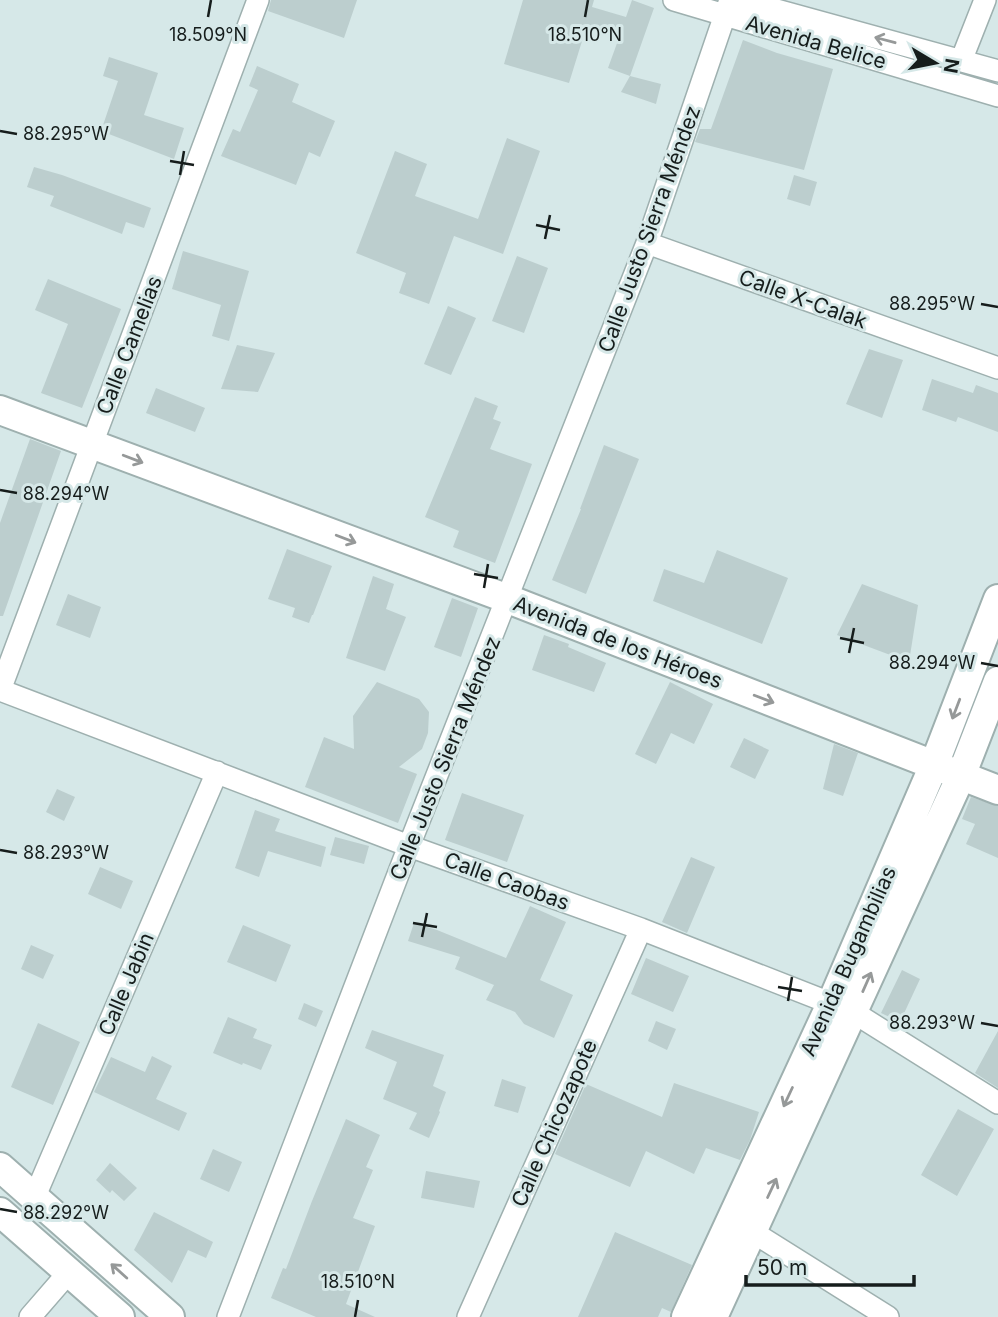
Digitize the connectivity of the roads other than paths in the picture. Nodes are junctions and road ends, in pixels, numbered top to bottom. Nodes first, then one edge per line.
1 (258, 0) edge
2 (674, 0) edge
3 (985, 0) edge
4 (732, 5) edge
5 (961, 61) junction
6 (998, 71) edge
7 (998, 96) edge
8 (647, 243) junction
9 (998, 368) edge
10 (0, 410) edge
11 (92, 443) junction
12 (508, 599) junction
13 (998, 599) edge
14 (998, 681) edge
15 (0, 690) edge
16 (934, 765) junction
17 (217, 772) junction
18 (961, 776) junction
19 (998, 790) edge
20 (410, 846) junction
21 (641, 929) junction
22 (842, 1008) junction
23 (998, 1103) edge
24 (0, 1167) edge
25 (35, 1196) junction
26 (0, 1212) edge
27 (742, 1225) junction
28 (69, 1272) junction
29 (30, 1317) edge
30 (120, 1317) edge
31 (170, 1317) edge
32 (228, 1317) edge
33 (468, 1317) edge
34 (686, 1317) edge
35 (713, 1317) edge
36 (888, 1317) edge

1 - 11 street, Calle Camelias
2 - 4 street, Avenida Belice
3 - 5 street
5 -> 4 street, Avenida Belice
4 - 7 street, Avenida Belice
4 - 8 street, Calle Justo Sierra Méndez
5 - 6 street, Avenida Belice
8 - 9 street, Calle X-Calak
8 - 12 street, Calle Justo Sierra Méndez
10 - 11 main road, Avenida de los Héroes
11 -> 12 main road, Avenida de los Héroes
11 - 15 street, Calle Camelias
12 -> 16 main road, Avenida de los Héroes
12 - 20 street, Calle Justo Sierra Méndez
13 -> 16 main road, Avenida Bugambilias
14 - 18 main road, Avenida Bugambilias
15 - 17 street, Calle Caobas
16 - 18 main road, Avenida de los Héroes
16 - 22 main road, Avenida Bugambilias
17 - 20 street, Calle Caobas
17 - 25 street, Calle Jabin
18 - 19 main road, Avenida de los Héroes
22 -> 18 main road, Avenida Bugambilias
20 - 21 street, Calle Caobas
20 - 32 street, Calle Justo Sierra Méndez
21 - 22 street, Calle Caobas
21 - 33 street, Calle Chicozapote
22 - 23 street, Calle Caobas
22 - 27 main road, Avenida Bugambilias
24 - 25 main road
31 -> 25 main road
26 - 28 main road
27 - 34 main road, Avenida Bugambilias
27 - 35 main road, Avenida Bugambilias
27 - 36 street
28 - 29 street
28 - 30 main road

